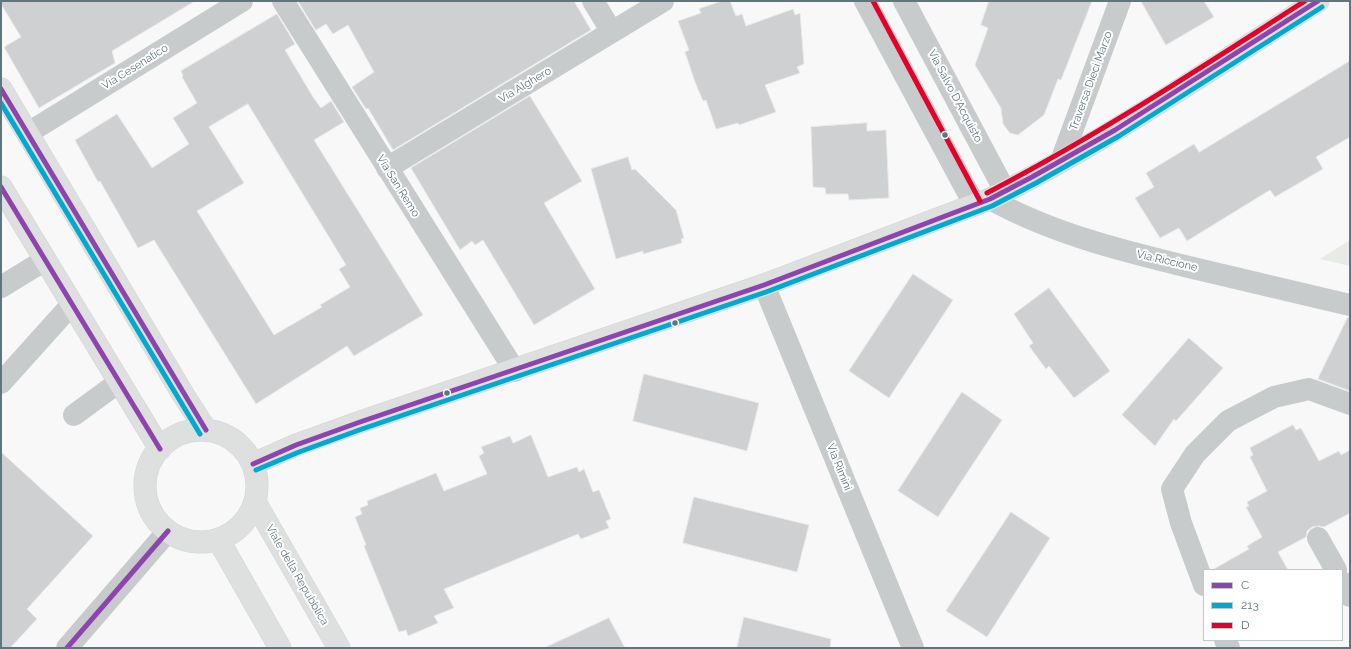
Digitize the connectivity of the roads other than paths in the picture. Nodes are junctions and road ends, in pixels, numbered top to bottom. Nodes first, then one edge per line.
1 (242, 1) edge
2 (283, 1) edge
3 (593, 1) edge
4 (663, 1) edge
5 (865, 1) edge
6 (904, 1) edge
7 (1120, 1) edge
8 (1318, 1) edge
9 (612, 32) junction
10 (1, 88) edge
11 (28, 133) junction
12 (1061, 161) junction
13 (387, 168) junction
14 (1, 187) edge
15 (990, 198) junction
16 (45, 260) junction
17 (764, 286) junction
18 (1, 287) edge
19 (72, 304) junction
20 (1350, 305) edge
21 (515, 371) junction
22 (119, 382) junction
23 (1, 384) edge
24 (1350, 404) edge
25 (74, 415) dead end
26 (206, 430) junction
27 (160, 449) junction
28 (253, 464) junction
29 (255, 502) junction
30 (168, 531) junction
31 (1318, 538) dead end
32 (218, 539) junction
33 (1335, 569) edge
34 (1203, 582) edge
35 (1343, 584) edge
36 (1350, 596) edge
37 (66, 648) edge
38 (280, 648) edge
39 (339, 648) edge
40 (913, 648) edge

1 - 11 street, Via Cesenatico
2 - 13 street, Via San Remo
3 - 9 street
4 - 9 street, Via Alghero
5 - 15 street
6 - 15 street, Via Salvo D'Acquisto
7 - 12 street, Traversa Dieci Marzo
8 - 12 main road
9 - 13 street, Via Alghero
10 - 11 main road
11 - 26 main road
12 - 15 main road
13 - 21 street, Via San Remo
14 - 16 main road
15 - 17 main road
15 - 20 street, Via Riccione
16 - 18 street
16 - 19 main road
17 - 21 main road
17 - 40 street, Via Rimini
19 - 22 main road
19 - 23 street
21 - 28 main road
22 - 25 street
22 - 27 main road
24 - 34 street
26 - 27 main road
26 - 28 main road
27 - 30 main road
28 - 29 main road
29 - 32 main road
29 - 39 main road, Viale della Repubblica
30 - 32 main road
30 - 37 street
31 - 33 street
32 - 38 main road
35 - 36 street

